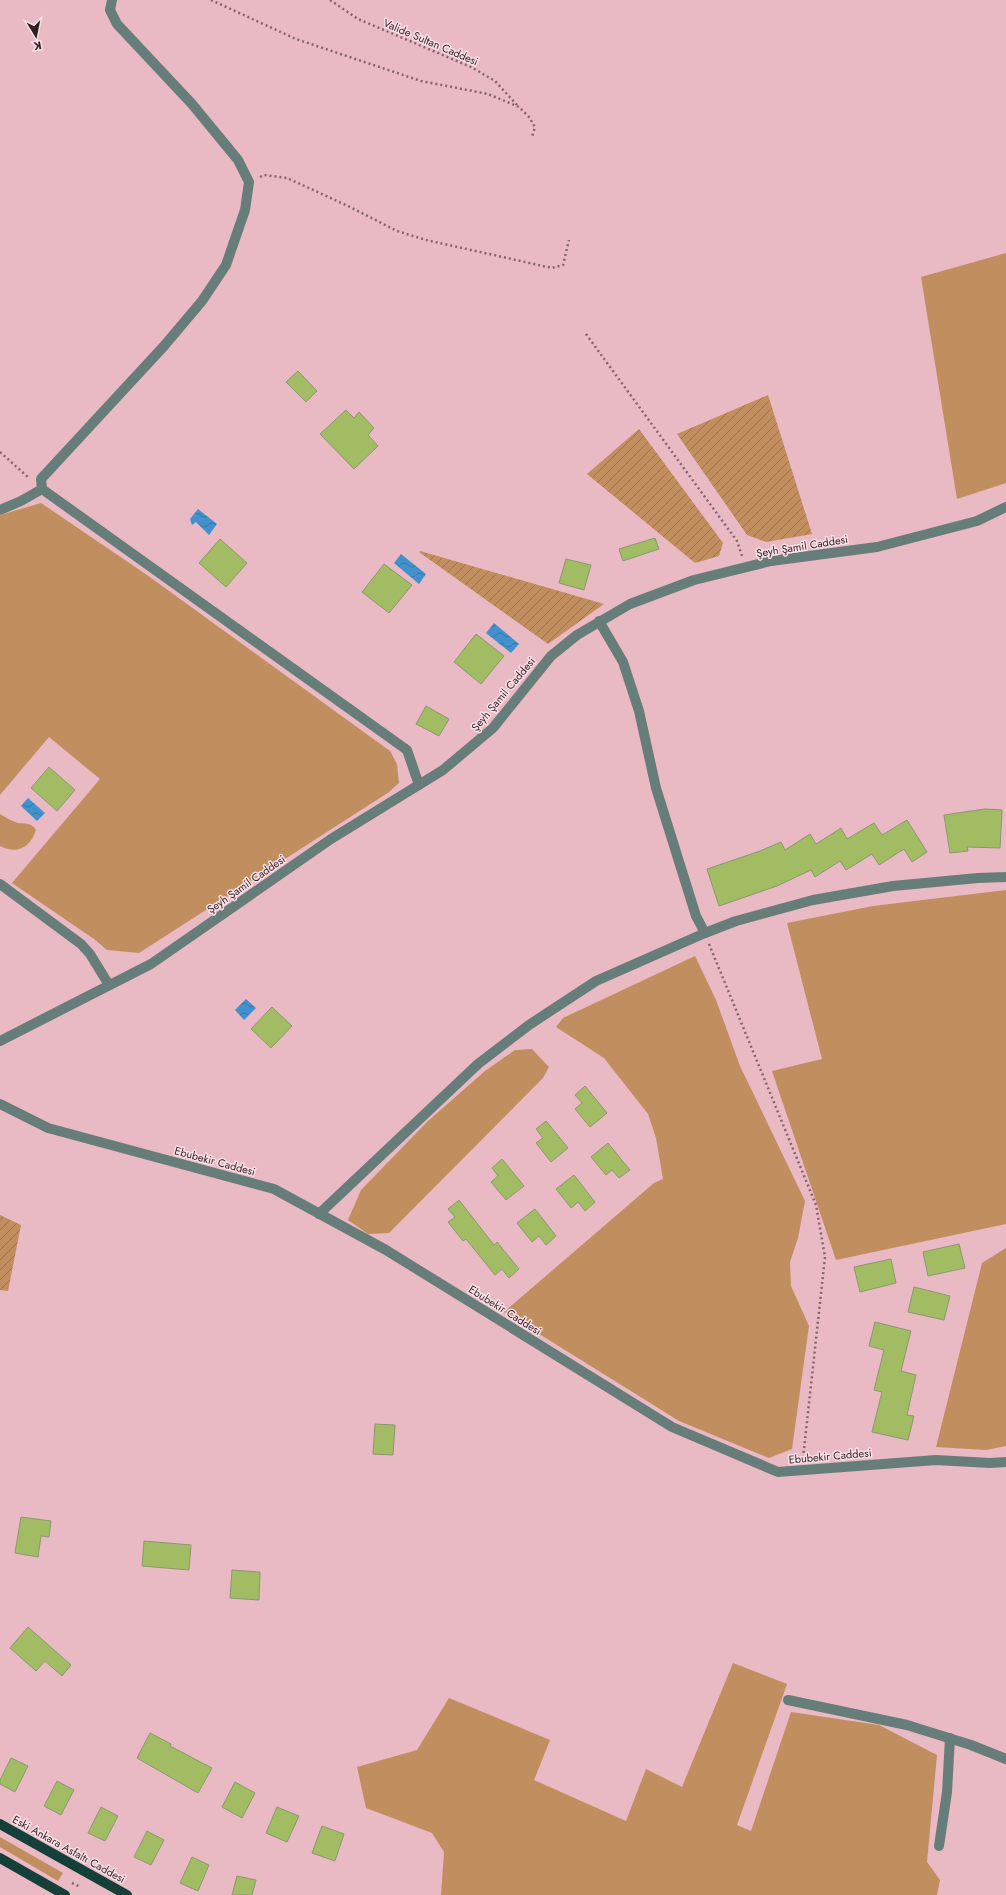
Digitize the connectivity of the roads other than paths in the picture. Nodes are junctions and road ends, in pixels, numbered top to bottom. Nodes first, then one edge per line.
1 (112, 0) edge
2 (42, 489) junction
3 (1006, 508) edge
4 (0, 510) edge
5 (599, 621) junction
6 (418, 785) junction
7 (1006, 877) edge
8 (0, 884) edge
9 (705, 933) junction
10 (109, 985) junction
11 (0, 1041) edge
12 (0, 1104) edge
13 (319, 1214) junction
14 (1006, 1462) edge
15 (788, 1700) dead end
16 (950, 1738) junction
17 (1006, 1759) edge
18 (0, 1824) edge
19 (939, 1846) dead end
20 (0, 1858) edge
21 (65, 1895) edge
22 (127, 1895) edge

1 - 2 street
2 - 4 street
2 - 6 street
3 - 5 street, Şeyh Şamil Caddesi
5 - 6 street, Şeyh Şamil Caddesi
5 - 9 street
6 - 10 street, Şeyh Şamil Caddesi
7 - 9 street
8 - 10 street
9 - 13 street
10 - 11 street, Şeyh Şamil Caddesi
12 - 13 street, Ebubekir Caddesi
13 - 14 street, Ebubekir Caddesi
15 - 16 street
16 - 17 street
16 - 19 street
18 - 22 main road, Eski Ankara Asfaltı Caddesi
20 - 21 main road

